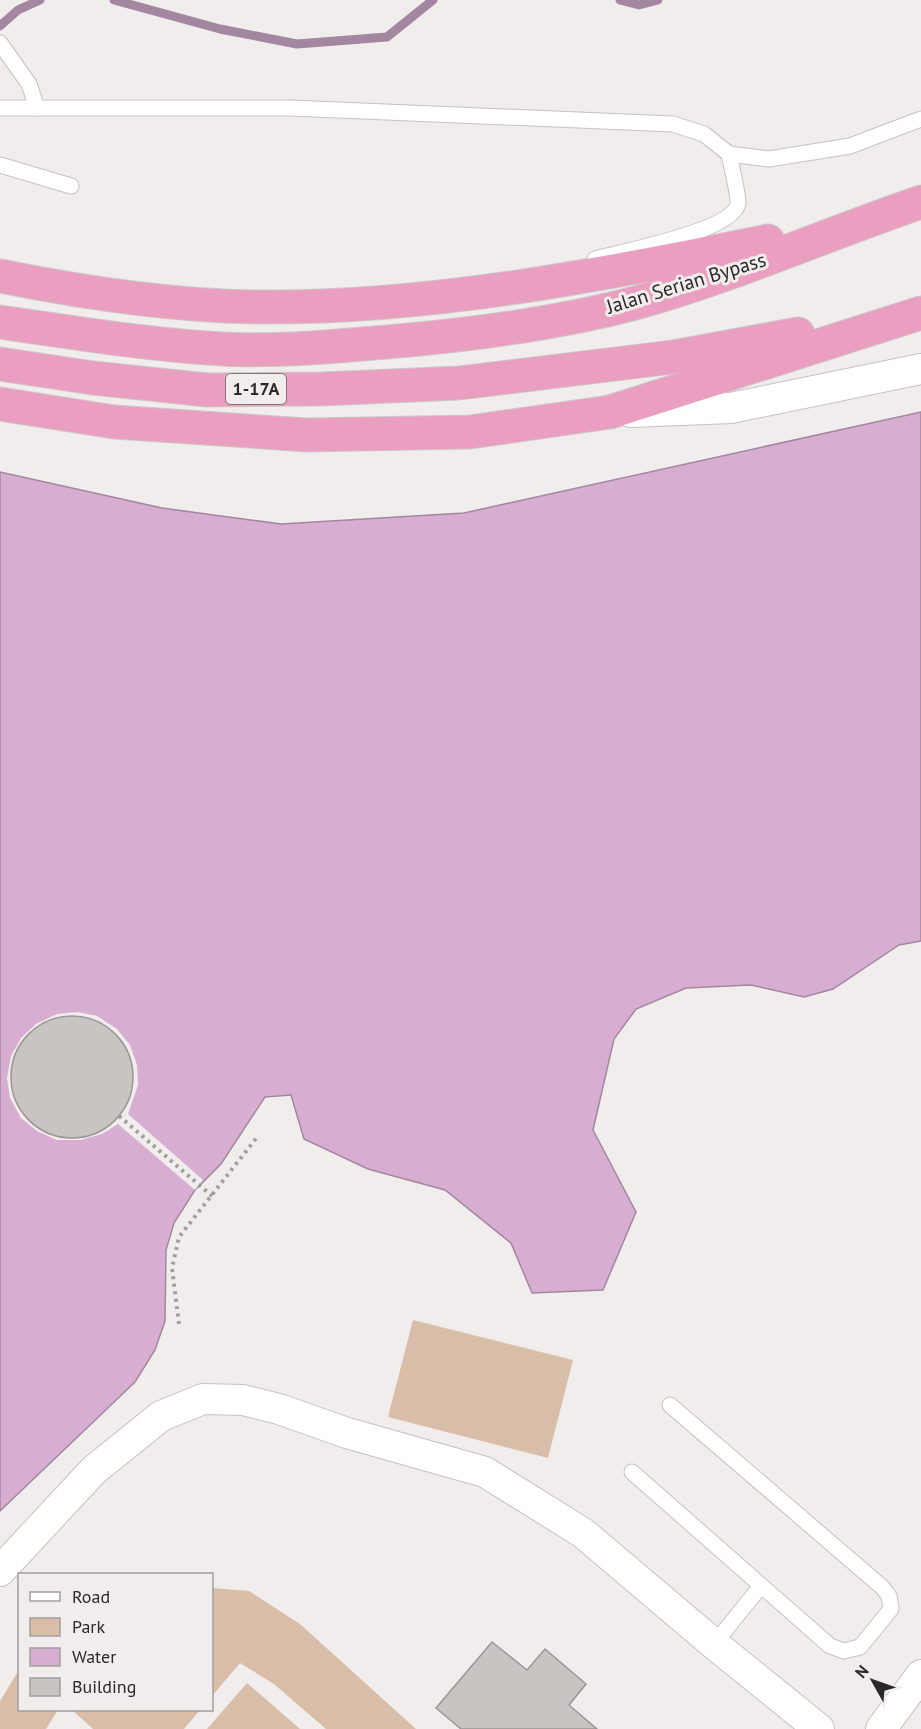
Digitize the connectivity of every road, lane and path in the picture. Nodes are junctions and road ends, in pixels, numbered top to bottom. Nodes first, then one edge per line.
1 (4, 49) edge
2 (0, 108) edge
3 (37, 108) junction
4 (921, 119) edge
5 (729, 154) junction
6 (0, 165) edge
7 (71, 186) dead end
8 (921, 202) edge
9 (862, 222) junction
10 (0, 276) edge
11 (474, 293) junction
12 (921, 312) edge
13 (0, 322) edge
14 (0, 364) edge
15 (921, 369) edge
16 (0, 404) edge
17 (610, 412) junction
18 (119, 1116) dead end
19 (258, 1136) dead end
20 (212, 1196) junction
21 (179, 1324) dead end
22 (670, 1405) dead end
23 (632, 1472) dead end
24 (0, 1570) edge
25 (761, 1586) junction
26 (714, 1644) junction
27 (921, 1675) edge
28 (819, 1729) edge
29 (881, 1729) edge

1 - 3 lane
2 - 3 lane
3 - 5 lane
4 - 5 lane
5 - 11 lane
6 - 7 lane
8 - 9 highway, 1-17A
9 - 11 highway
9 - 13 highway, Jalan Serian Bypass / 1-17A
10 - 11 highway
12 - 14 highway, 1-17A
12 - 17 highway
15 - 17 street
16 - 17 highway
18 - 20 path
19 - 20 path
20 - 21 path
22 - 25 lane
23 - 25 lane
24 - 26 street
25 - 26 lane
26 - 28 street
27 - 29 street

